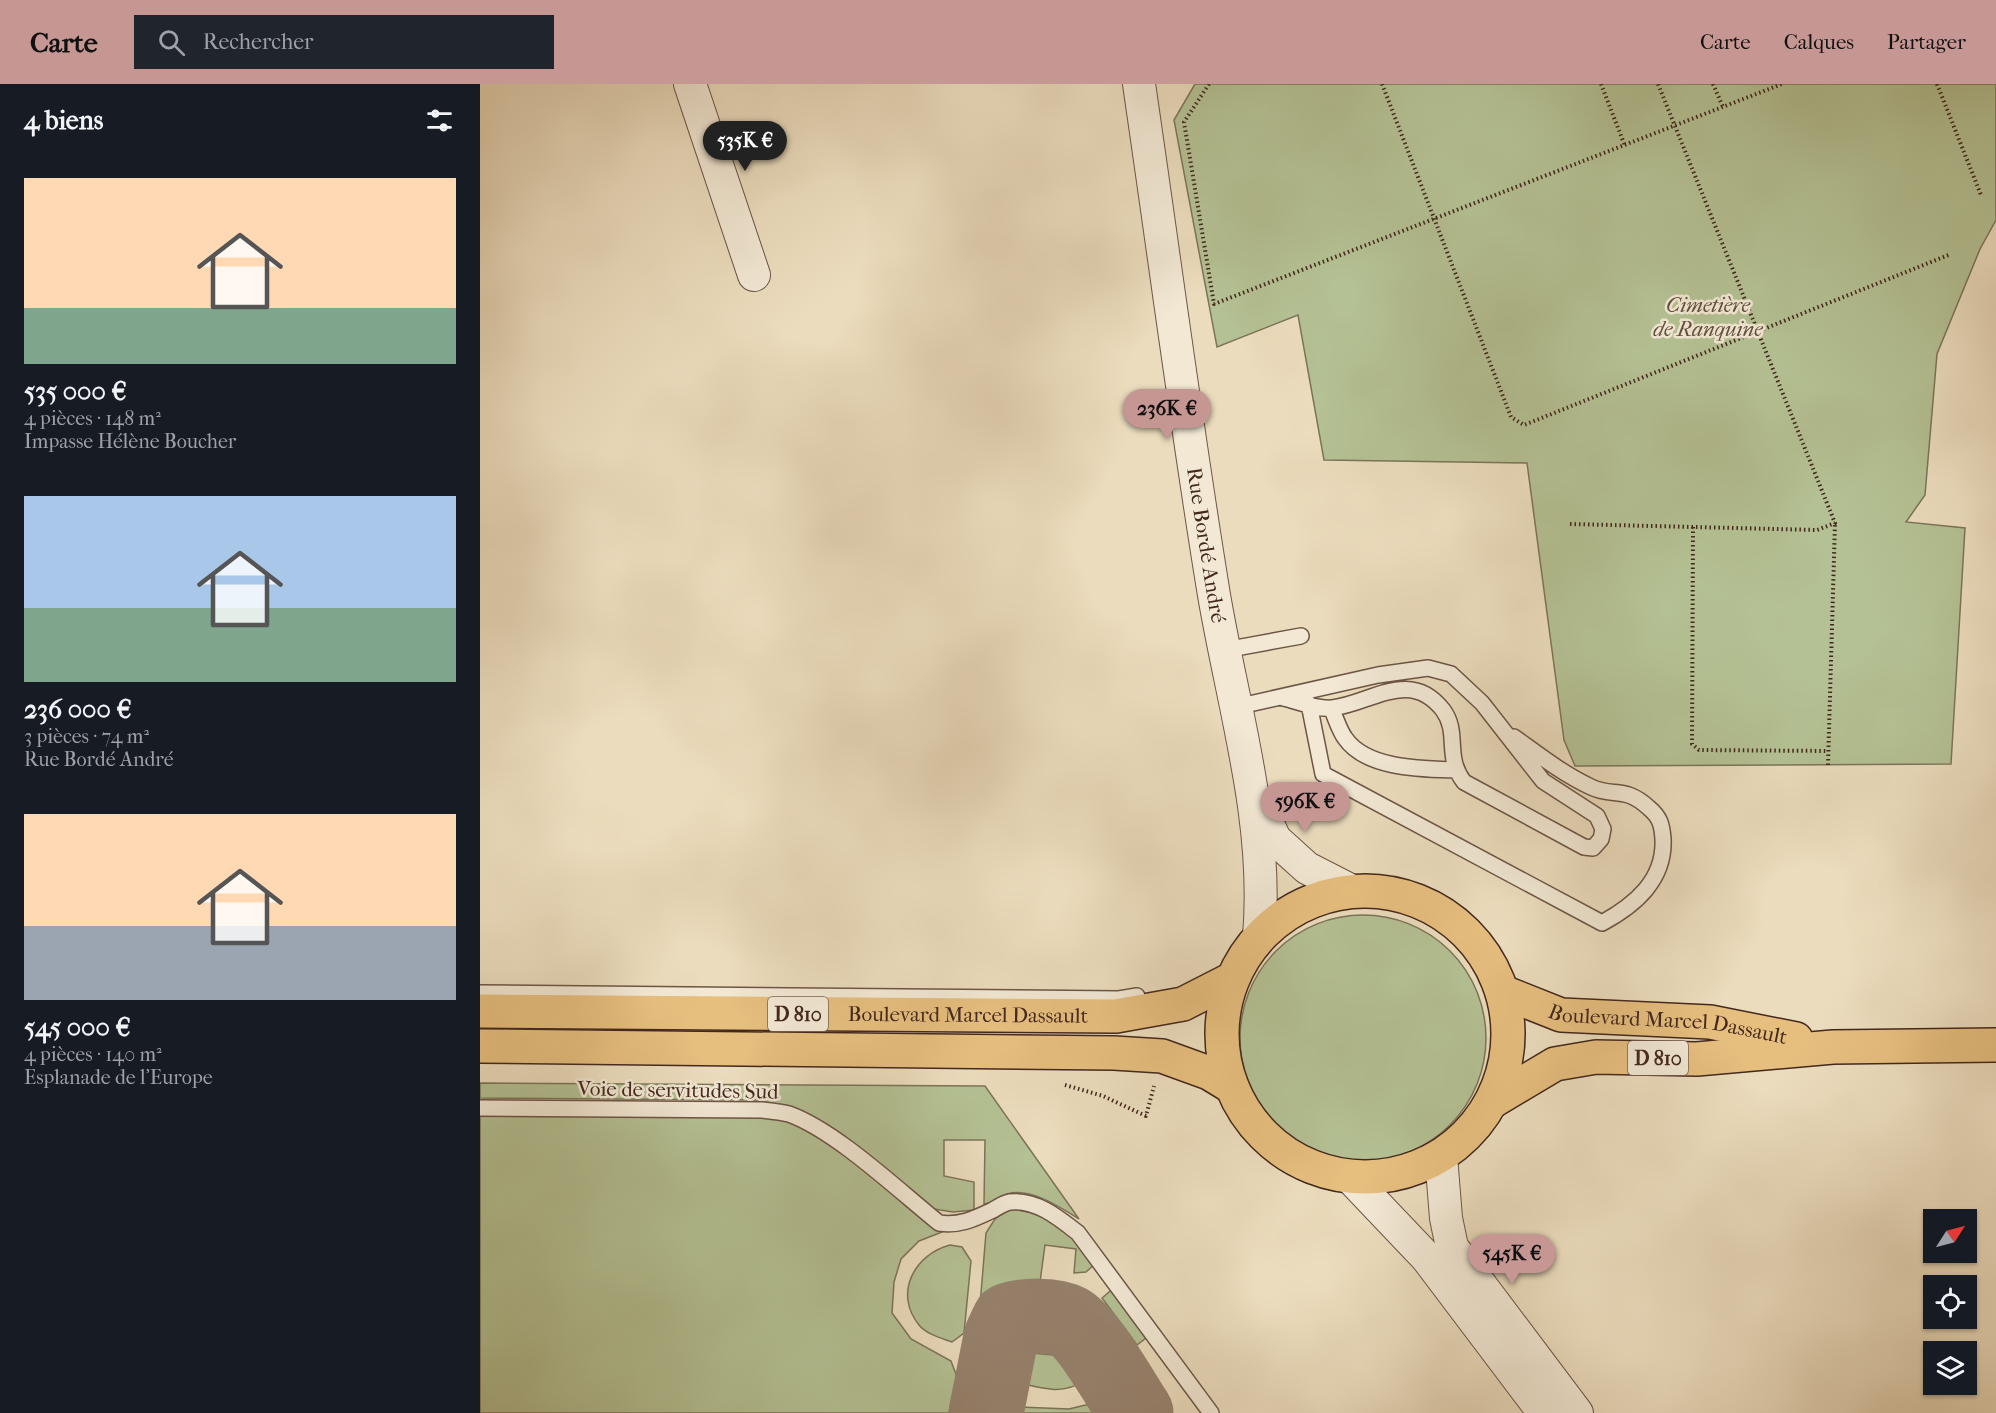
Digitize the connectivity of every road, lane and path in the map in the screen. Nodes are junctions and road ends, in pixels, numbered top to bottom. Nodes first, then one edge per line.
1 (690, 84) edge
2 (1139, 84) edge
3 (1209, 84) edge
4 (1383, 84) edge
5 (1601, 84) edge
6 (1658, 84) edge
7 (1713, 84) edge
8 (1782, 84) edge
9 (1937, 84) edge
10 (1724, 107) junction
11 (1675, 126) junction
12 (1625, 146) junction
13 (1982, 195) dead end
14 (1435, 220) junction
15 (1951, 254) dead end
16 (754, 275) dead end
17 (1758, 332) junction
18 (1835, 523) junction
19 (1570, 524) dead end
20 (1694, 527) junction
21 (1301, 636) dead end
22 (1225, 650) junction
23 (1283, 698) junction
24 (1309, 704) junction
25 (1236, 707) junction
26 (1331, 708) junction
27 (1501, 728) junction
28 (1828, 751) junction
29 (1828, 765) dead end
30 (1455, 770) junction
31 (1251, 787) junction
32 (1350, 890) junction
33 (1259, 936) junction
34 (1232, 979) junction
35 (1183, 988) dead end
36 (1503, 992) junction
37 (480, 993) edge
38 (1151, 994) dead end
39 (480, 1011) edge
40 (1992, 1044) edge
41 (480, 1046) edge
42 (1833, 1047) junction
43 (1232, 1087) junction
44 (1493, 1101) junction
45 (480, 1108) edge
46 (1442, 1156) junction
47 (1350, 1177) junction
48 (1211, 1413) edge
49 (1544, 1413) edge
50 (1576, 1413) edge

1 - 16 street
2 - 22 street, Rue Bordé André
3 - 14 path
4 - 14 path
5 - 12 path
6 - 11 path
7 - 10 path
8 - 10 path
9 - 13 path
10 - 11 path
11 - 12 path
11 - 17 path
12 - 14 path
14 - 17 path
15 - 17 path
17 - 18 path
18 - 20 path
18 - 28 path
19 - 20 path
20 - 28 path
21 - 22 lane
22 - 25 street, Rue Bordé André
23 - 24 lane
23 - 25 lane
23 - 27 lane
24 - 26 lane
24 - 27 lane
25 - 31 street, Rue Bordé André
26 - 30 lane
26 - 30 lane
27 - 30 lane
28 - 29 path
31 - 32 street
31 - 33 street, Rue Bordé André
32 - 33 main road
32 - 36 main road
33 - 34 main road
34 - 35 lane
34 - 39 main road, Boulevard Marcel Dassault / D 810
34 - 43 main road
36 - 42 main road, Boulevard Marcel Dassault / D 810
36 - 44 main road
37 - 38 lane
40 - 42 main road, Boulevard Marcel Dassault / D 810
41 - 43 main road, Boulevard Marcel Dassault / D 810
42 - 44 main road, Boulevard Marcel Dassault / D 810
43 - 47 main road
44 - 46 main road
45 - 48 lane, Voie de servitudes Sud
46 - 47 main road
46 - 50 street
47 - 49 street

